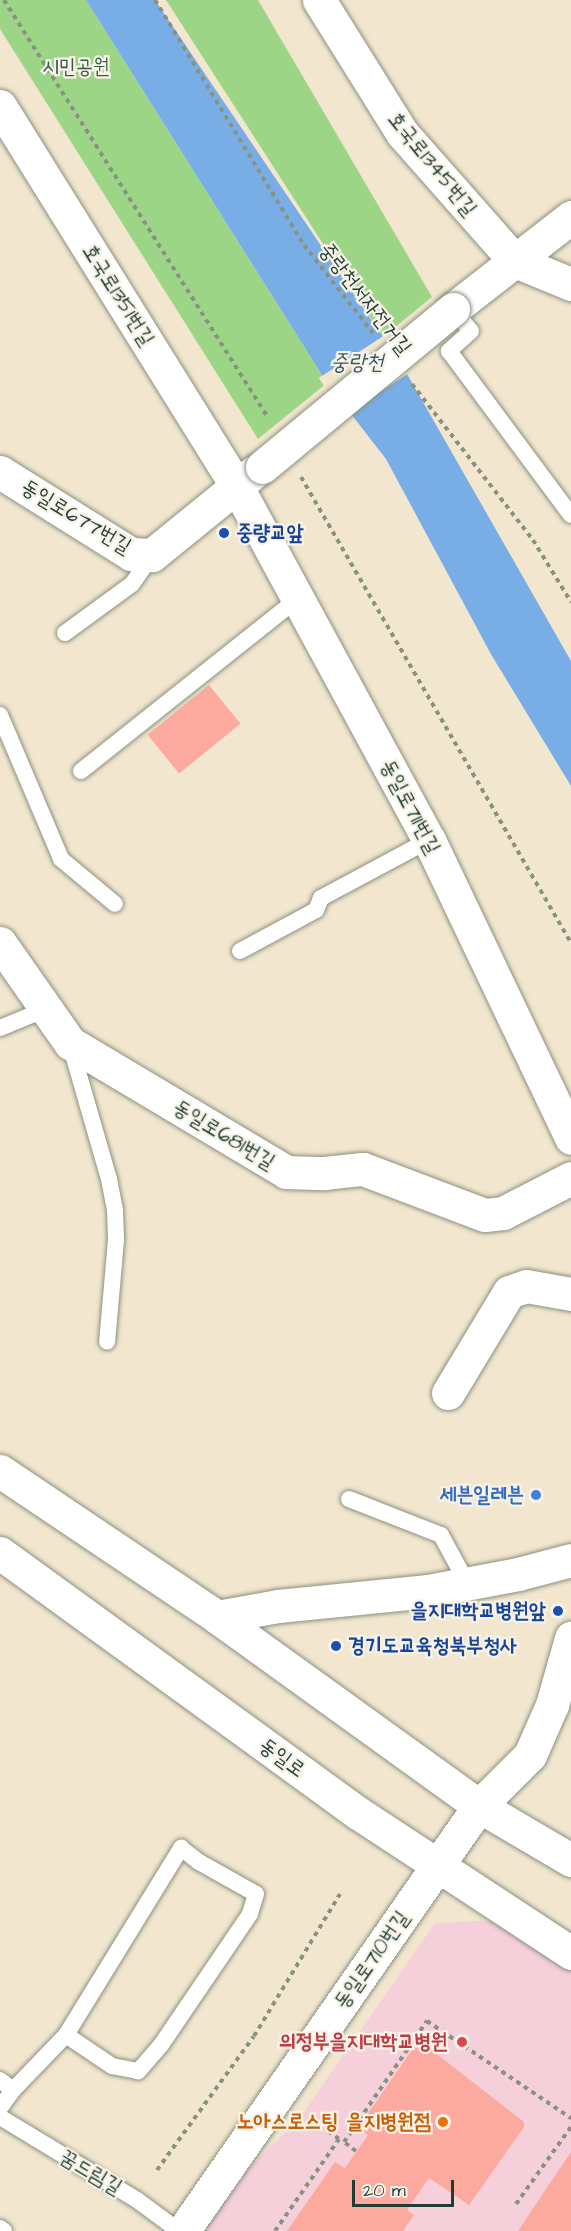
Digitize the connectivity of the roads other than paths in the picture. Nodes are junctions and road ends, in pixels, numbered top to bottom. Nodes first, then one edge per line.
1 (319, 0) edge
2 (0, 106) edge
3 (571, 217) edge
4 (514, 261) junction
5 (571, 284) edge
6 (453, 309) junction
7 (0, 472) edge
8 (249, 476) junction
9 (571, 515) edge
10 (152, 555) junction
11 (297, 599) junction
12 (65, 633) dead end
13 (0, 715) edge
14 (81, 771) dead end
15 (429, 840) junction
16 (115, 903) dead end
17 (0, 943) edge
18 (240, 951) dead end
19 (46, 1009) junction
20 (0, 1028) edge
21 (70, 1043) junction
22 (571, 1138) edge
23 (571, 1179) edge
24 (571, 1294) edge
25 (107, 1342) dead end
26 (448, 1393) dead end
27 (0, 1459) edge
28 (0, 1471) edge
29 (349, 1498) dead end
30 (53, 1507) junction
31 (0, 1553) edge
32 (571, 1560) edge
33 (467, 1583) junction
34 (218, 1617) junction
35 (571, 1638) edge
36 (479, 1806) junction
37 (571, 1860) edge
38 (437, 1867) junction
39 (571, 1953) edge
40 (66, 2035) junction
41 (7, 2085) edge
42 (0, 2108) edge
43 (0, 2117) edge
44 (0, 2228) edge
45 (4, 2231) edge
46 (181, 2231) edge

1 - 4 street, 호국로1345번길
2 - 8 street, 호국로1351번길
3 - 4 street, 동일로677번길
4 - 5 street
4 - 6 street, 동일로677번길
6 - 8 street, 동일로677번길, bridge
6 - 9 lane
7 - 10 street, 동일로677번길
8 - 10 street, 동일로677번길
8 - 11 street, 동일로711번길
10 - 12 lane
11 - 14 lane
11 - 15 street, 동일로711번길
13 - 16 lane
15 - 18 lane
15 - 22 street, 동일로711번길
17 - 19 street, 동일로681번길
19 - 20 lane
19 - 21 street, 동일로681번길
21 - 23 street, 동일로681번길
21 - 25 lane
24 - 26 street
27 - 30 street
28 - 30 street
29 - 33 lane
30 - 34 street
31 - 38 street, 동일로
32 - 33 street
33 - 34 street
34 - 36 street
35 - 36 street
36 - 37 street
36 - 38 street, 동일로710번길
38 - 39 street, 동일로
38 - 46 street, 동일로710번길
40 - 40 lane
40 - 41 lane
41 - 42 lane
43 - 46 lane, 꿈드림길
44 - 45 lane

